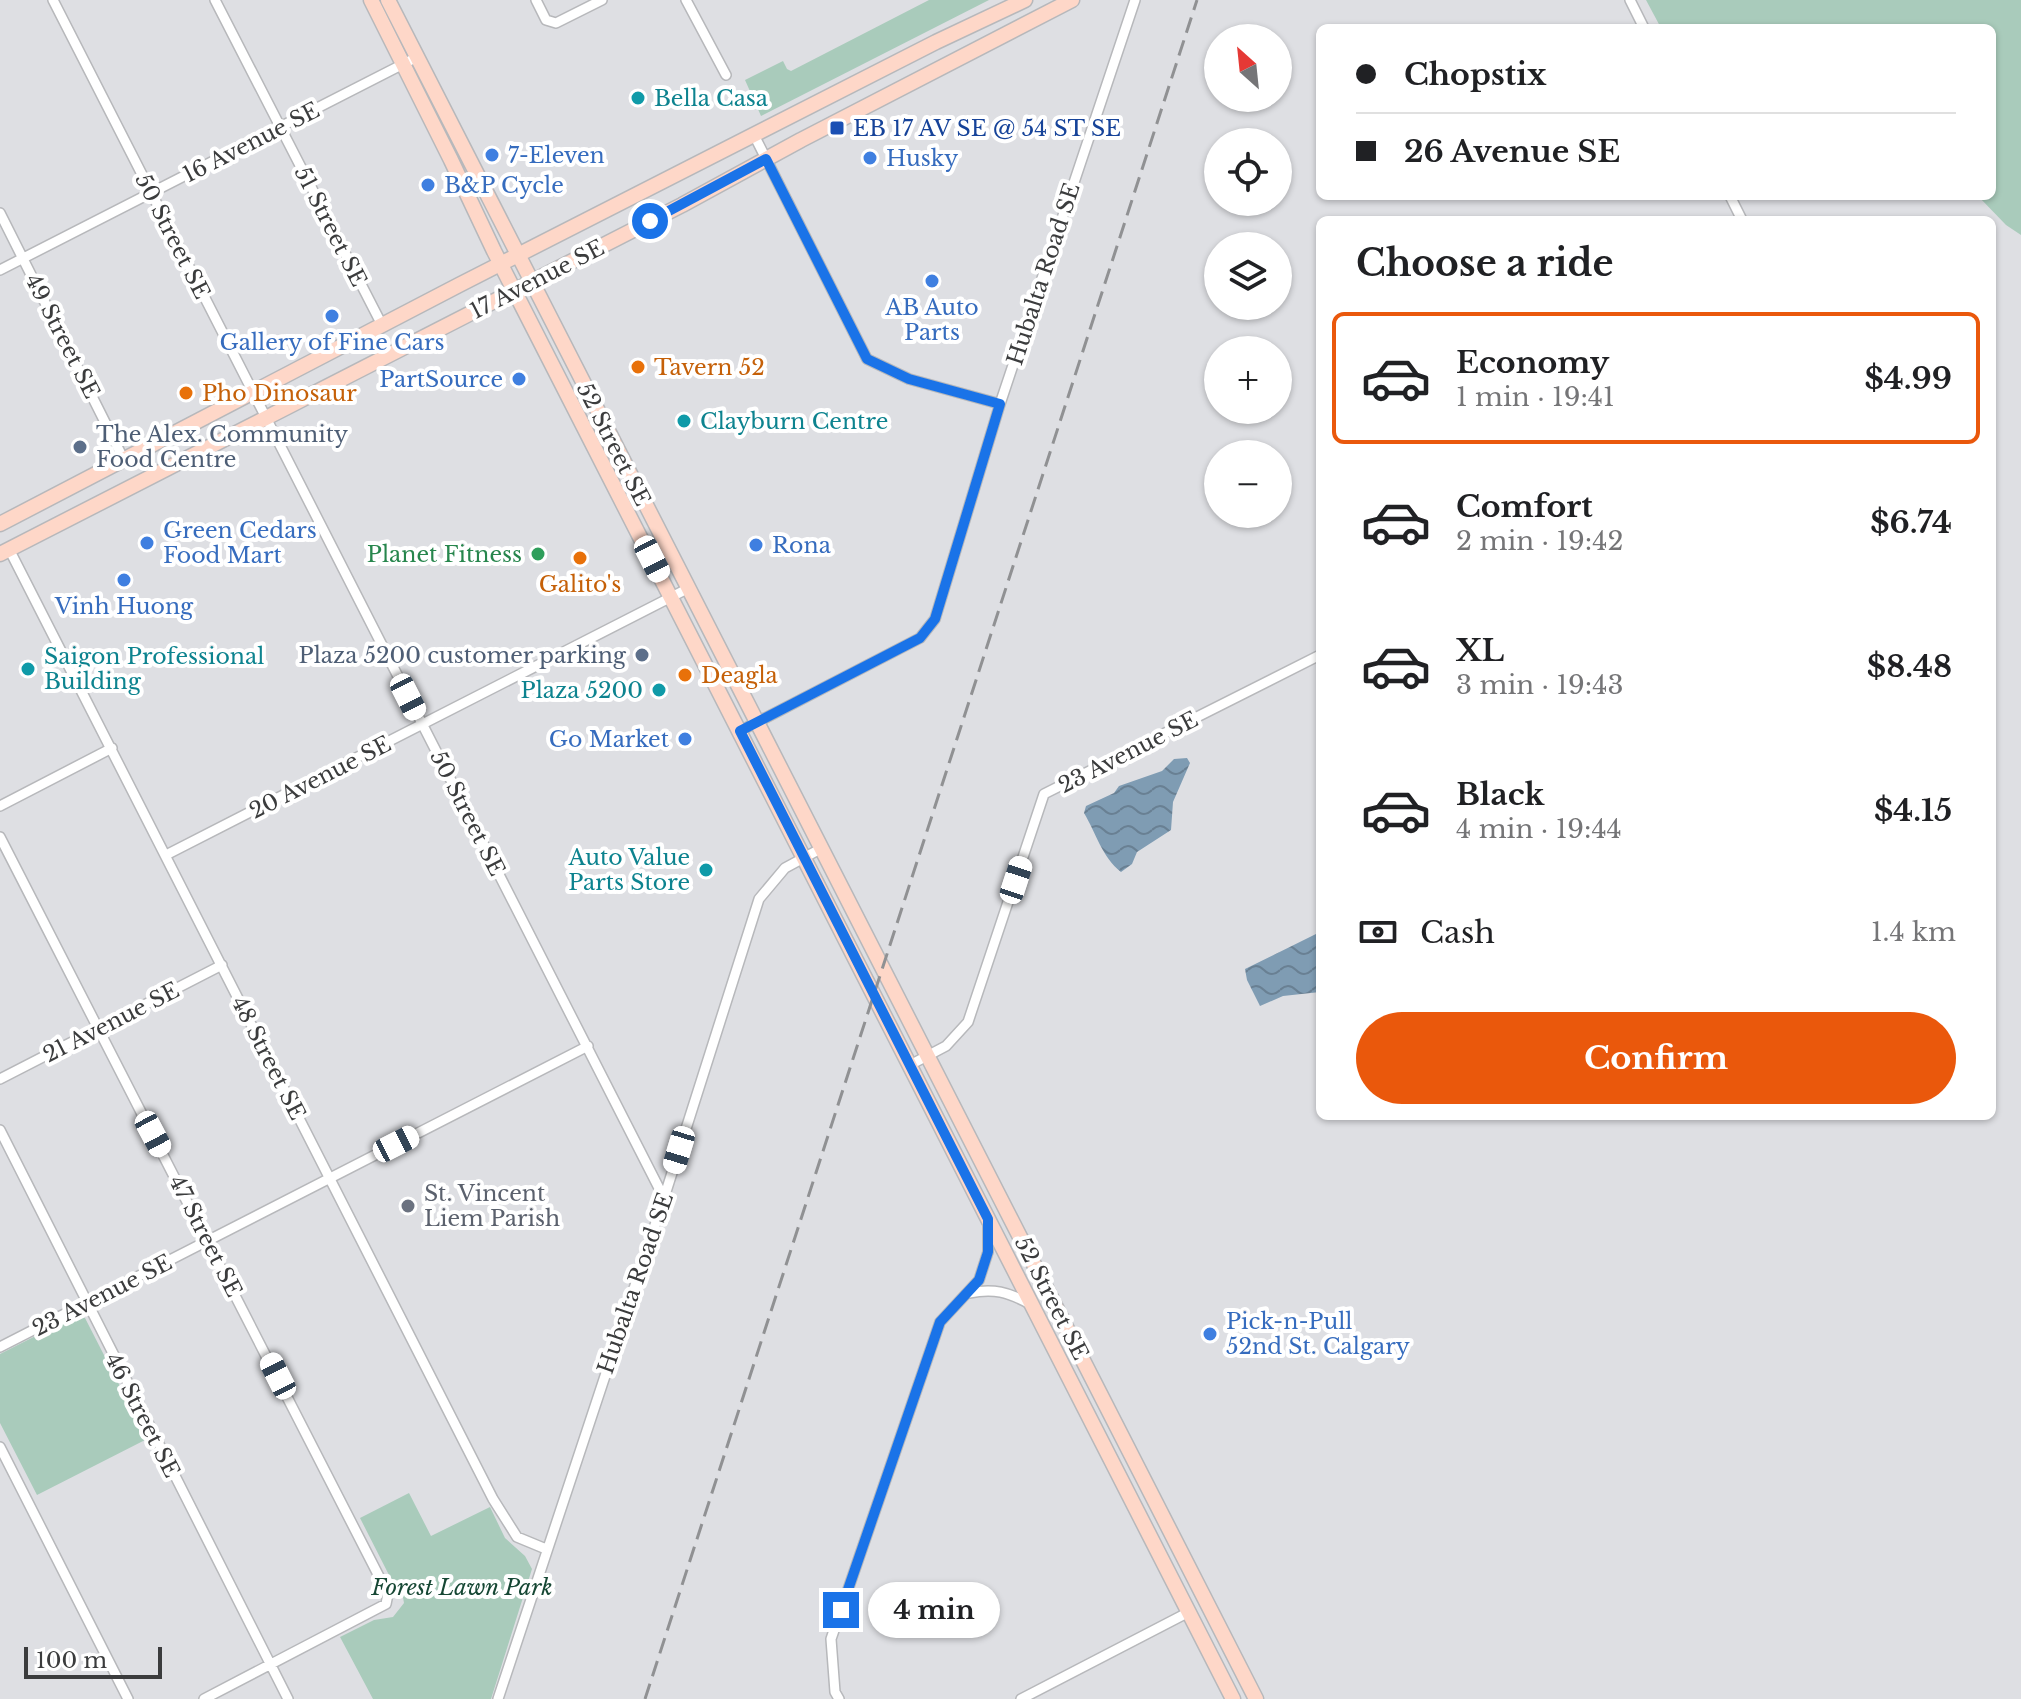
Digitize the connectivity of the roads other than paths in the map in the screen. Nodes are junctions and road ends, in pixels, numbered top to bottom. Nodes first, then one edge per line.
1 (53, 0) edge
2 (215, 0) edge
3 (371, 0) edge
4 (388, 0) edge
5 (536, 0) edge
6 (602, 0) edge
7 (686, 0) edge
8 (1025, 0) edge
9 (1072, 0) edge
10 (1135, 0) edge
11 (1630, 0) edge
12 (1642, 24) edge
13 (410, 61) junction
14 (726, 75) dead end
15 (280, 127) junction
16 (754, 135) junction
17 (766, 159) junction
18 (152, 193) junction
19 (0, 213) edge
20 (517, 255) junction
21 (23, 258) junction
22 (500, 264) junction
23 (0, 270) edge
24 (531, 282) junction
25 (514, 291) junction
26 (382, 325) junction
27 (252, 391) junction
28 (1000, 404) junction
29 (265, 417) junction
30 (124, 460) junction
31 (0, 524) edge
32 (5, 551) edge
33 (687, 589) junction
34 (671, 598) junction
35 (1316, 657) edge
36 (758, 721) junction
37 (422, 725) junction
38 (740, 731) junction
39 (112, 748) junction
40 (0, 806) edge
41 (0, 837) edge
42 (822, 848) junction
43 (166, 855) junction
44 (804, 857) junction
45 (222, 965) junction
46 (98, 1029) junction
47 (588, 1046) junction
48 (928, 1056) junction
49 (910, 1065) junction
50 (0, 1079) edge
51 (0, 1130) edge
52 (330, 1178) junction
53 (664, 1198) junction
54 (988, 1219) junction
55 (208, 1240) junction
56 (969, 1293) junction
57 (85, 1302) junction
58 (1033, 1306) junction
59 (0, 1347) edge
60 (0, 1447) edge
61 (546, 1549) junction
62 (1189, 1612) junction
63 (270, 1664) junction
64 (128, 1699) edge
65 (204, 1699) edge
66 (288, 1699) edge
67 (498, 1699) edge
68 (839, 1699) edge
69 (1021, 1699) edge
70 (1233, 1699) edge
71 (1256, 1699) edge

1 - 18 street, 50 Street SE
2 - 15 street, 51 Street SE
3 - 13 main road, 52 Street SE
4 - 13 main road, 52 Street SE
5 - 6 street
7 - 14 street
8 - 16 main road, 17 Avenue SE
9 - 17 main road, 17 Avenue SE
10 - 28 street, Hubalta Road SE
11 - 12 street
13 - 15 street, 16 Avenue SE
13 - 20 main road, 52 Street SE
13 - 22 main road, 52 Street SE
15 - 18 street, 16 Avenue SE
15 - 26 street, 51 Street SE
16 - 17 street
16 - 20 main road, 17 Avenue SE
17 - 24 main road, 17 Avenue SE
17 - 28 street
18 - 21 street, 16 Avenue SE
18 - 27 street, 50 Street SE
19 - 21 street, 49 Street SE
20 - 22 main road, 17 Avenue SE
20 - 24 main road, 52 Street SE
21 - 23 street, 16 Avenue SE
21 - 30 street, 49 Street SE
22 - 25 main road, 52 Street SE
22 - 26 main road, 17 Avenue SE
24 - 25 main road, 17 Avenue SE
24 - 33 main road, 52 Street SE
25 - 29 main road, 17 Avenue SE
25 - 34 main road, 52 Street SE
26 - 27 main road, 17 Avenue SE
27 - 29 street, 50 Street SE
27 - 30 main road, 17 Avenue SE
28 - 36 street, Hubalta Road SE
29 - 32 main road, 17 Avenue SE
29 - 37 street, 50 Street SE
30 - 31 main road, 17 Avenue SE
32 - 39 street, 48 Street SE
33 - 34 street, 20 Avenue SE
33 - 36 main road, 52 Street SE
34 - 37 street, 20 Avenue SE
34 - 38 main road, 52 Street SE
35 - 48 street, 23 Avenue SE
36 - 38 street
36 - 42 main road, 52 Street SE
37 - 43 street, 20 Avenue SE
37 - 47 street, 50 Street SE
38 - 44 main road, 52 Street SE
39 - 40 street
39 - 43 street, 48 Street SE
41 - 46 street, 47 Street SE
42 - 44 street, Hubalta Road SE
42 - 48 main road, 52 Street SE
43 - 45 street, 48 Street SE
44 - 49 main road, 52 Street SE
44 - 53 street, Hubalta Road SE
45 - 46 street, 21 Avenue SE
45 - 52 street, 48 Street SE
46 - 50 street, 21 Avenue SE
46 - 55 street, 47 Street SE
47 - 52 street, 23 Avenue SE
47 - 53 street, 50 Street SE
48 - 49 street, 23 Avenue SE
48 - 71 main road, 52 Street SE
49 - 54 main road, 52 Street SE
51 - 57 street, 46 Street SE
52 - 55 street, 23 Avenue SE
52 - 61 street, 48 Street SE
53 - 61 street, Hubalta Road SE
54 - 56 street
54 - 58 main road, 52 Street SE
55 - 57 street, 23 Avenue SE
55 - 63 street, 47 Street SE
56 - 58 street
56 - 68 street
57 - 59 street, 23 Avenue SE
57 - 63 street, 46 Street SE
58 - 62 main road, 52 Street SE
60 - 64 street
61 - 67 street, Hubalta Road SE
62 - 69 street
62 - 70 main road, 52 Street SE
63 - 65 street
63 - 66 street, 46 Street SE

